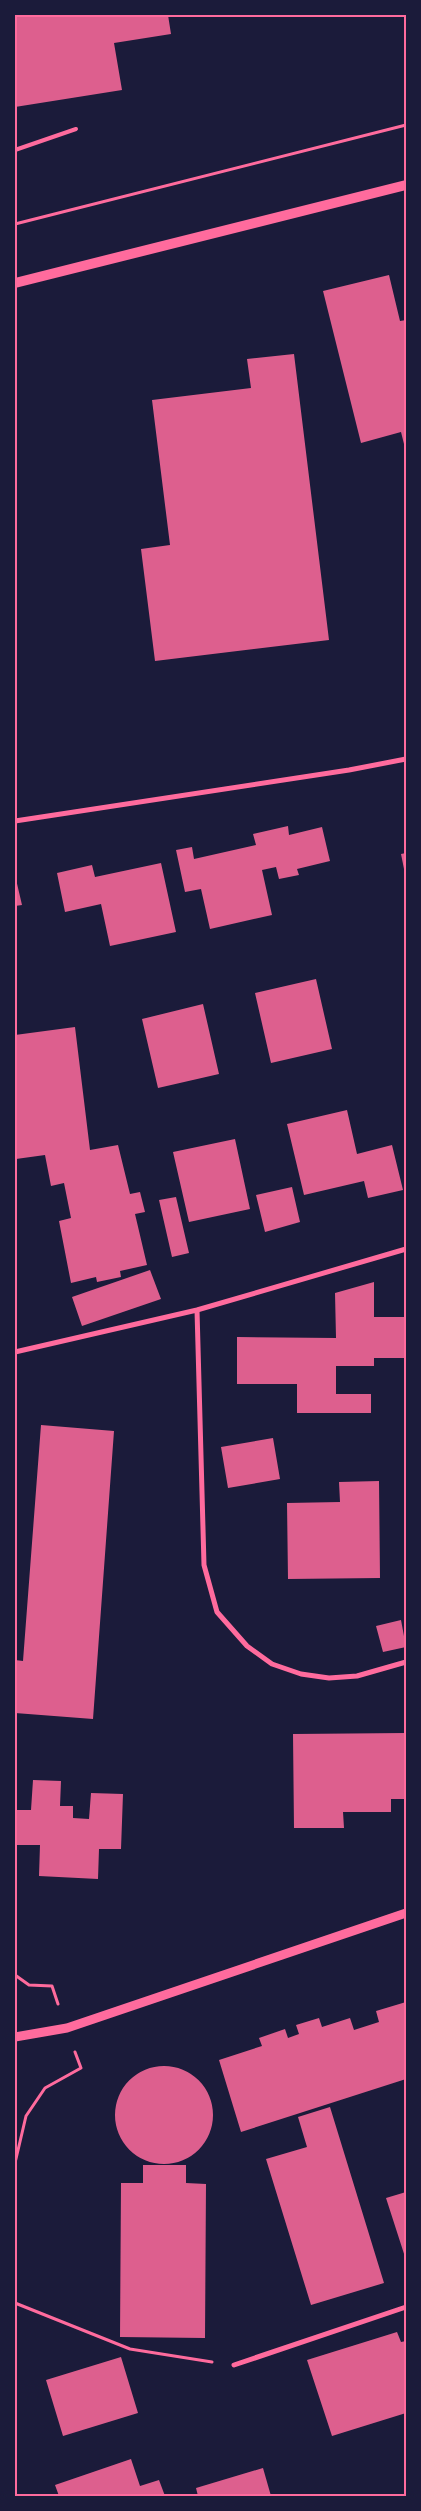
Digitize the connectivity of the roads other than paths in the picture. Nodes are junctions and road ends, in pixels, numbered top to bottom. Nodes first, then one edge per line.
1 (76, 128) dead end
2 (15, 150) edge
3 (406, 185) edge
4 (15, 283) edge
5 (406, 759) edge
6 (15, 821) edge
7 (406, 1249) edge
8 (197, 1310) junction
9 (15, 1352) edge
10 (406, 1662) edge
11 (406, 1913) edge
12 (15, 2037) edge
13 (406, 2307) edge
14 (234, 2365) road end

1 - 2 lane
3 - 4 main road
5 - 6 street
7 - 8 street
8 - 9 street
8 - 10 street
11 - 12 street
13 - 14 street

